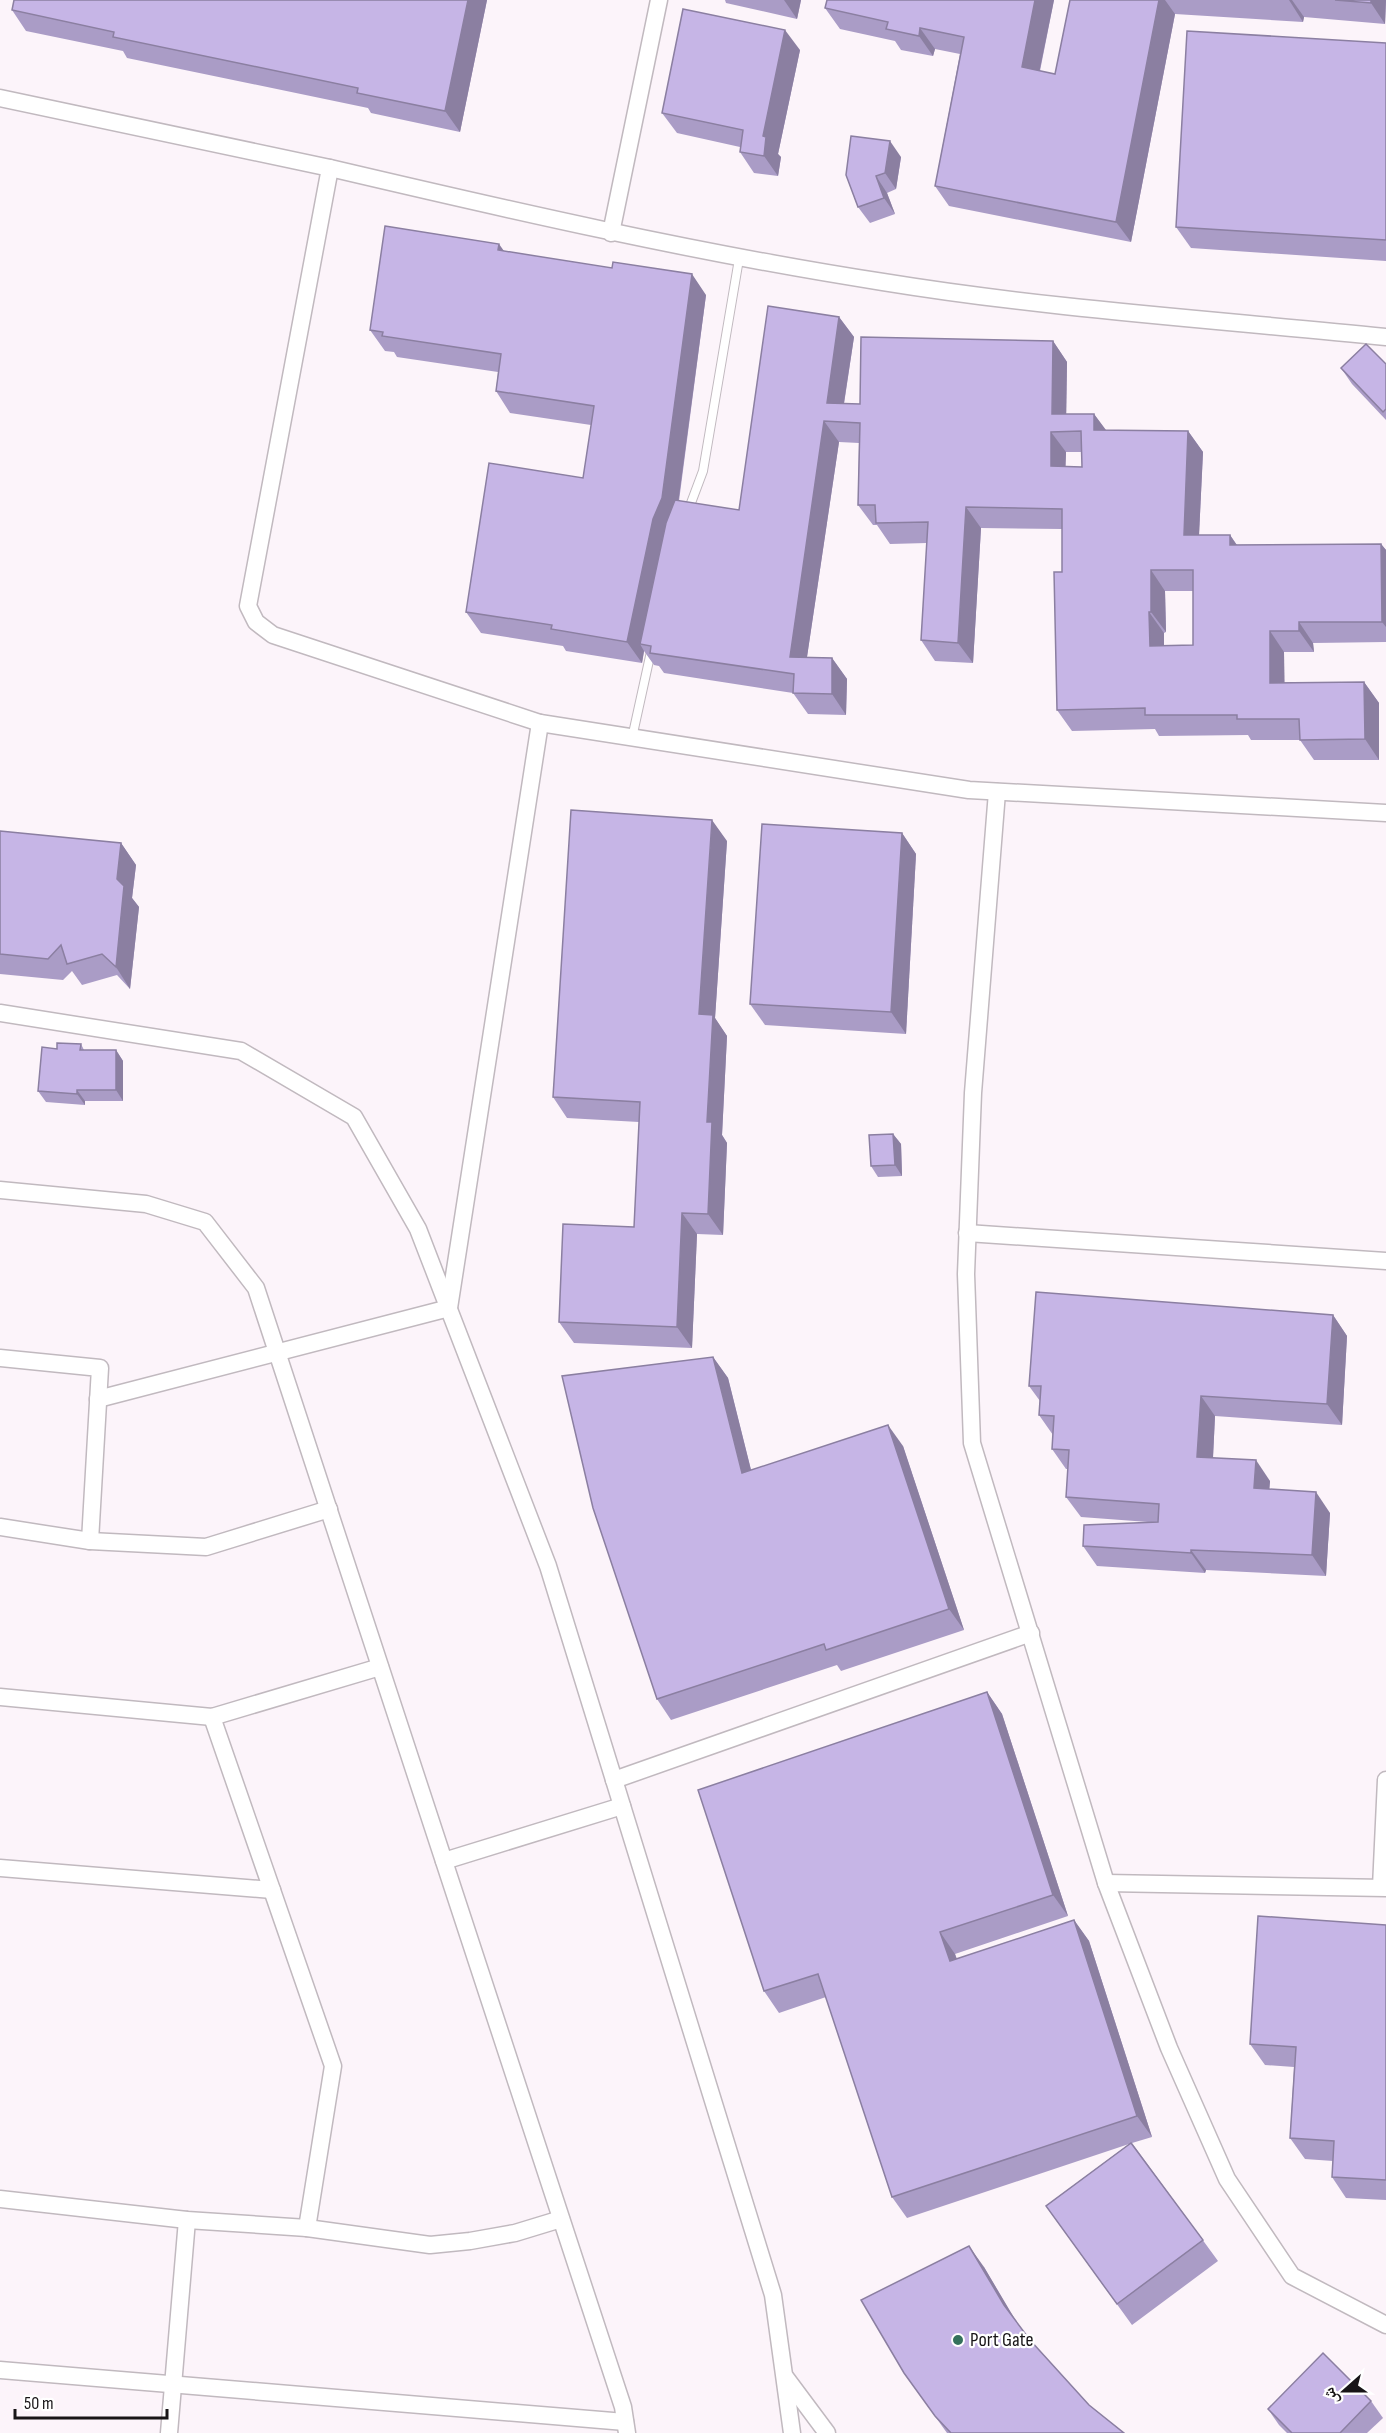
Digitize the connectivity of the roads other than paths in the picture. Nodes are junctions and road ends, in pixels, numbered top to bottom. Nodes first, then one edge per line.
1 (659, 0) edge
2 (0, 98) edge
3 (330, 168) junction
4 (611, 233) junction
5 (739, 259) junction
6 (1386, 337) edge
7 (685, 516) edge
8 (655, 634) edge
9 (540, 723) junction
10 (632, 738) junction
11 (997, 792) junction
12 (1386, 813) edge
13 (0, 1013) edge
14 (0, 1190) edge
15 (967, 1233) junction
16 (1386, 1261) edge
17 (448, 1308) junction
18 (277, 1353) junction
19 (0, 1358) edge
20 (98, 1399) junction
21 (328, 1509) junction
22 (0, 1527) edge
23 (90, 1540) junction
24 (1031, 1633) junction
25 (380, 1667) junction
26 (0, 1697) edge
27 (212, 1717) junction
28 (614, 1780) junction
29 (1386, 1780) edge
30 (622, 1806) junction
31 (444, 1862) junction
32 (0, 1868) edge
33 (1106, 1883) junction
34 (1384, 1888) edge
35 (272, 1890) junction
36 (0, 2199) edge
37 (561, 2219) junction
38 (187, 2220) junction
39 (307, 2228) junction
40 (1386, 2325) edge
41 (0, 2370) edge
42 (784, 2376) junction
43 (174, 2384) junction
44 (626, 2427) edge
45 (169, 2433) edge
46 (792, 2433) edge
47 (826, 2433) edge

1 - 4 street
2 - 3 street
3 - 4 street
3 - 9 street
4 - 5 street
5 - 6 street
5 - 7 lane
8 - 10 lane
9 - 10 street
9 - 17 street
10 - 11 street
11 - 12 street
11 - 15 street
13 - 17 street
14 - 18 street
15 - 16 street
15 - 24 street
17 - 18 street
17 - 28 street
18 - 20 street
18 - 21 street
19 - 20 street
20 - 23 street
21 - 23 street
21 - 25 street
22 - 23 street
24 - 28 street
24 - 33 street
25 - 27 street
25 - 31 street
26 - 27 street
27 - 35 street
28 - 30 street
29 - 34 street
30 - 31 street
30 - 42 street
31 - 37 street
32 - 35 street
33 - 34 street
33 - 40 street
35 - 39 street
36 - 38 street
37 - 39 street
37 - 44 street
38 - 39 street
38 - 43 street
41 - 43 street
42 - 46 street
42 - 47 street
43 - 44 street
43 - 45 street

